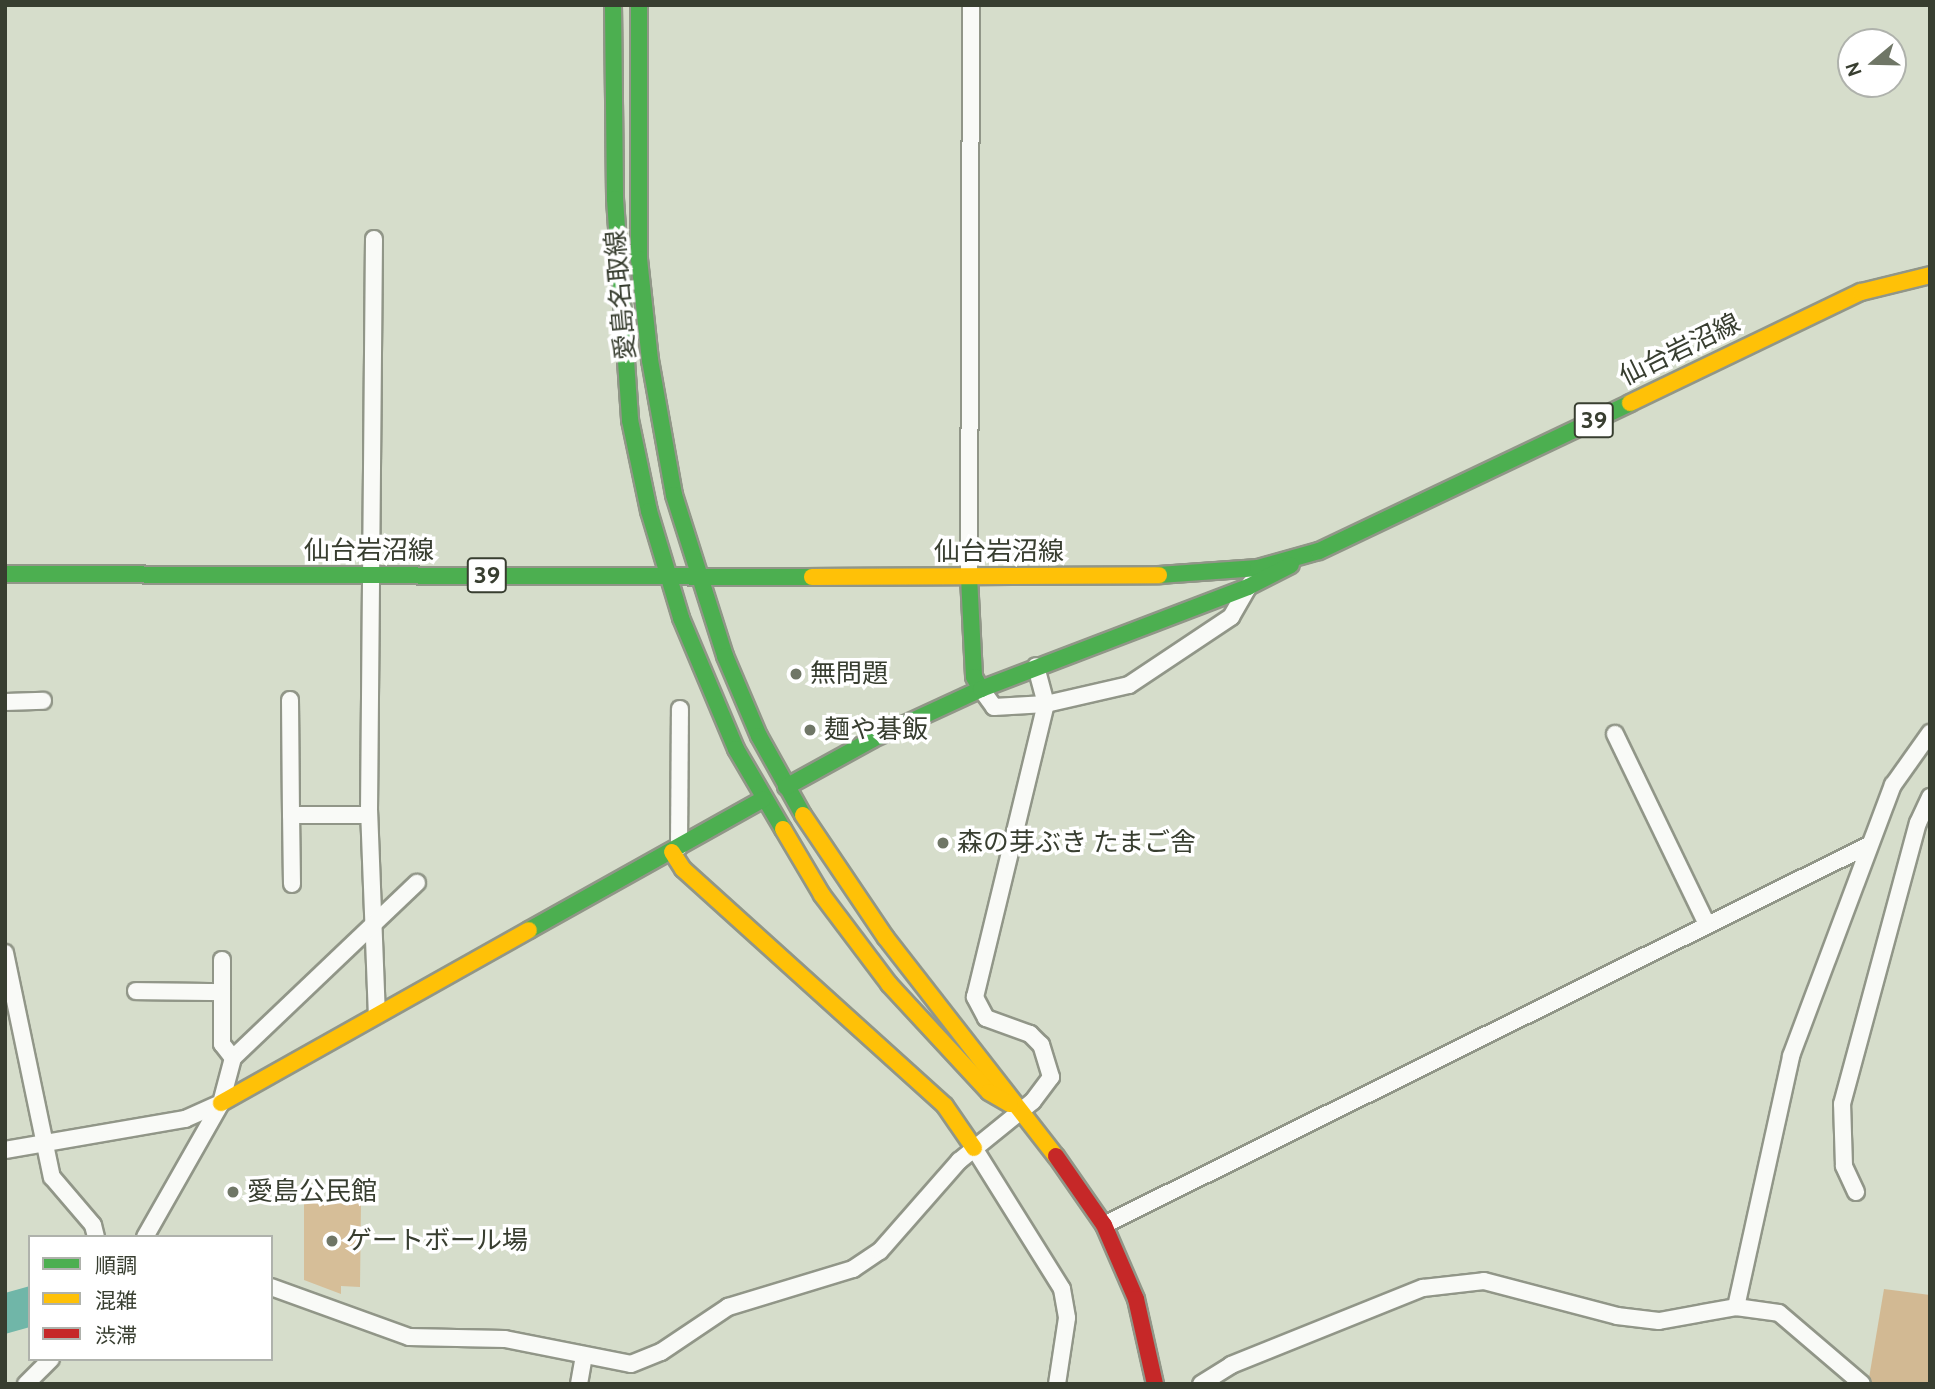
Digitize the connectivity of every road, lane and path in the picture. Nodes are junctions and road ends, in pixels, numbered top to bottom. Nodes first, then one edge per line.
1 (613, 5) edge
2 (639, 5) edge
3 (971, 5) edge
4 (373, 239) dead end
5 (1930, 275) edge
6 (1319, 551) junction
7 (1258, 568) junction
8 (5, 574) edge
9 (370, 575) junction
10 (667, 576) junction
11 (698, 576) junction
12 (969, 577) junction
13 (1248, 587) junction
14 (1036, 666) junction
15 (981, 689) junction
16 (290, 700) dead end
17 (43, 701) dead end
18 (5, 702) edge
19 (1046, 704) junction
20 (680, 709) dead end
21 (1930, 733) edge
22 (1615, 734) dead end
23 (786, 787) junction
24 (1930, 797) edge
25 (763, 799) junction
26 (369, 814) junction
27 (291, 815) junction
28 (1869, 845) junction
29 (676, 850) junction
30 (417, 883) dead end
31 (292, 884) dead end
32 (1707, 924) junction
33 (373, 926) junction
34 (5, 953) edge
35 (222, 960) dead end
36 (9, 981) edge
37 (136, 991) dead end
38 (222, 992) junction
39 (377, 1013) junction
40 (233, 1058) junction
41 (221, 1104) junction
42 (1022, 1111) junction
43 (44, 1144) junction
44 (974, 1148) junction
45 (5, 1150) edge
46 (1856, 1192) dead end
47 (1104, 1225) junction
48 (96, 1235) edge
49 (146, 1235) edge
50 (273, 1288) edge
51 (1736, 1307) junction
52 (584, 1357) junction
53 (49, 1361) edge
54 (26, 1384) edge
55 (579, 1384) edge
56 (1057, 1384) edge
57 (1155, 1384) edge
58 (1201, 1384) edge
59 (1862, 1384) edge

1 - 10 street, 愛島名取線
2 - 11 street, 愛島名取線
3 - 12 street
4 - 9 street
5 - 6 street, 仙台岩沼線 / 39
6 - 7 street, 仙台岩沼線 / 39
6 - 13 street
7 - 12 street, 仙台岩沼線 / 39
7 - 13 street
8 - 9 street, 仙台岩沼線 / 39
9 - 10 street, 仙台岩沼線 / 39
9 - 26 street
10 - 11 street, 仙台岩沼線 / 39
10 - 25 street, 愛島名取線
11 - 12 street, 仙台岩沼線 / 39
11 - 23 street, 愛島名取線
12 - 15 street
13 - 14 street
13 - 19 street
14 - 15 street
14 - 19 street
15 - 19 street
15 - 23 street
16 - 27 street
17 - 18 street
19 - 42 street
20 - 29 street
21 - 28 street
22 - 32 street
23 - 42 street, 愛島名取線
24 - 46 street
25 - 29 street
25 - 42 street, 愛島名取線
26 - 27 street
26 - 33 street
27 - 31 street
28 - 32 street
28 - 51 street
29 - 39 street
29 - 44 street
30 - 33 street
32 - 47 street
33 - 39 street
33 - 40 street
34 - 36 street
35 - 38 street
36 - 43 street
37 - 38 street
38 - 40 street
39 - 41 street
40 - 41 street
41 - 43 street
41 - 49 street
42 - 44 street
42 - 47 street, 愛島名取線
43 - 45 street
43 - 48 street
44 - 52 street
44 - 56 street
47 - 57 street, 愛島名取線
50 - 52 street
51 - 58 street
51 - 59 street
52 - 55 street
53 - 54 street

